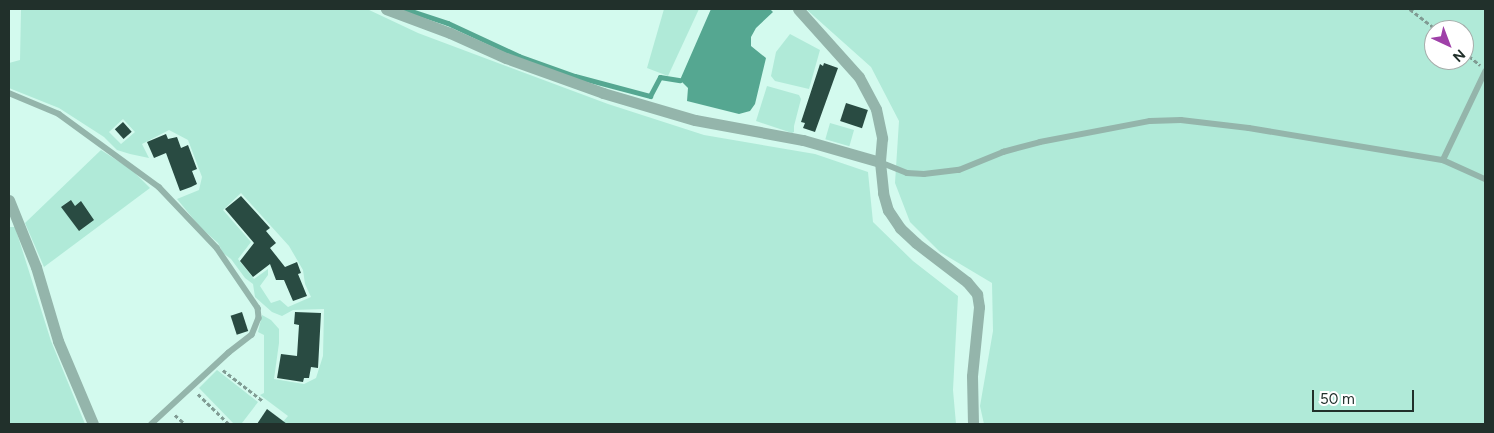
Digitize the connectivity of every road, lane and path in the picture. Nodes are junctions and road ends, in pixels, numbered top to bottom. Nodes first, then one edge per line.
1 (386, 9) edge
2 (798, 9) edge
3 (1410, 9) edge
4 (1424, 20) edge
5 (1474, 61) edge
6 (1485, 71) edge
7 (9, 93) edge
8 (1443, 160) junction
9 (880, 162) junction
10 (1485, 179) edge
11 (9, 200) edge
12 (217, 364) junction
13 (192, 388) junction
14 (263, 401) dead end
15 (169, 410) junction
16 (93, 424) edge
17 (152, 424) edge
18 (185, 424) edge
19 (229, 424) edge
20 (973, 424) edge

1 - 9 street
2 - 9 street
3 - 4 path
5 - 6 path
6 - 8 lane
7 - 12 lane
8 - 9 lane
8 - 10 lane
9 - 20 street
11 - 16 street
12 - 13 lane
12 - 14 path
13 - 15 lane
13 - 19 path
15 - 17 lane
15 - 18 path

